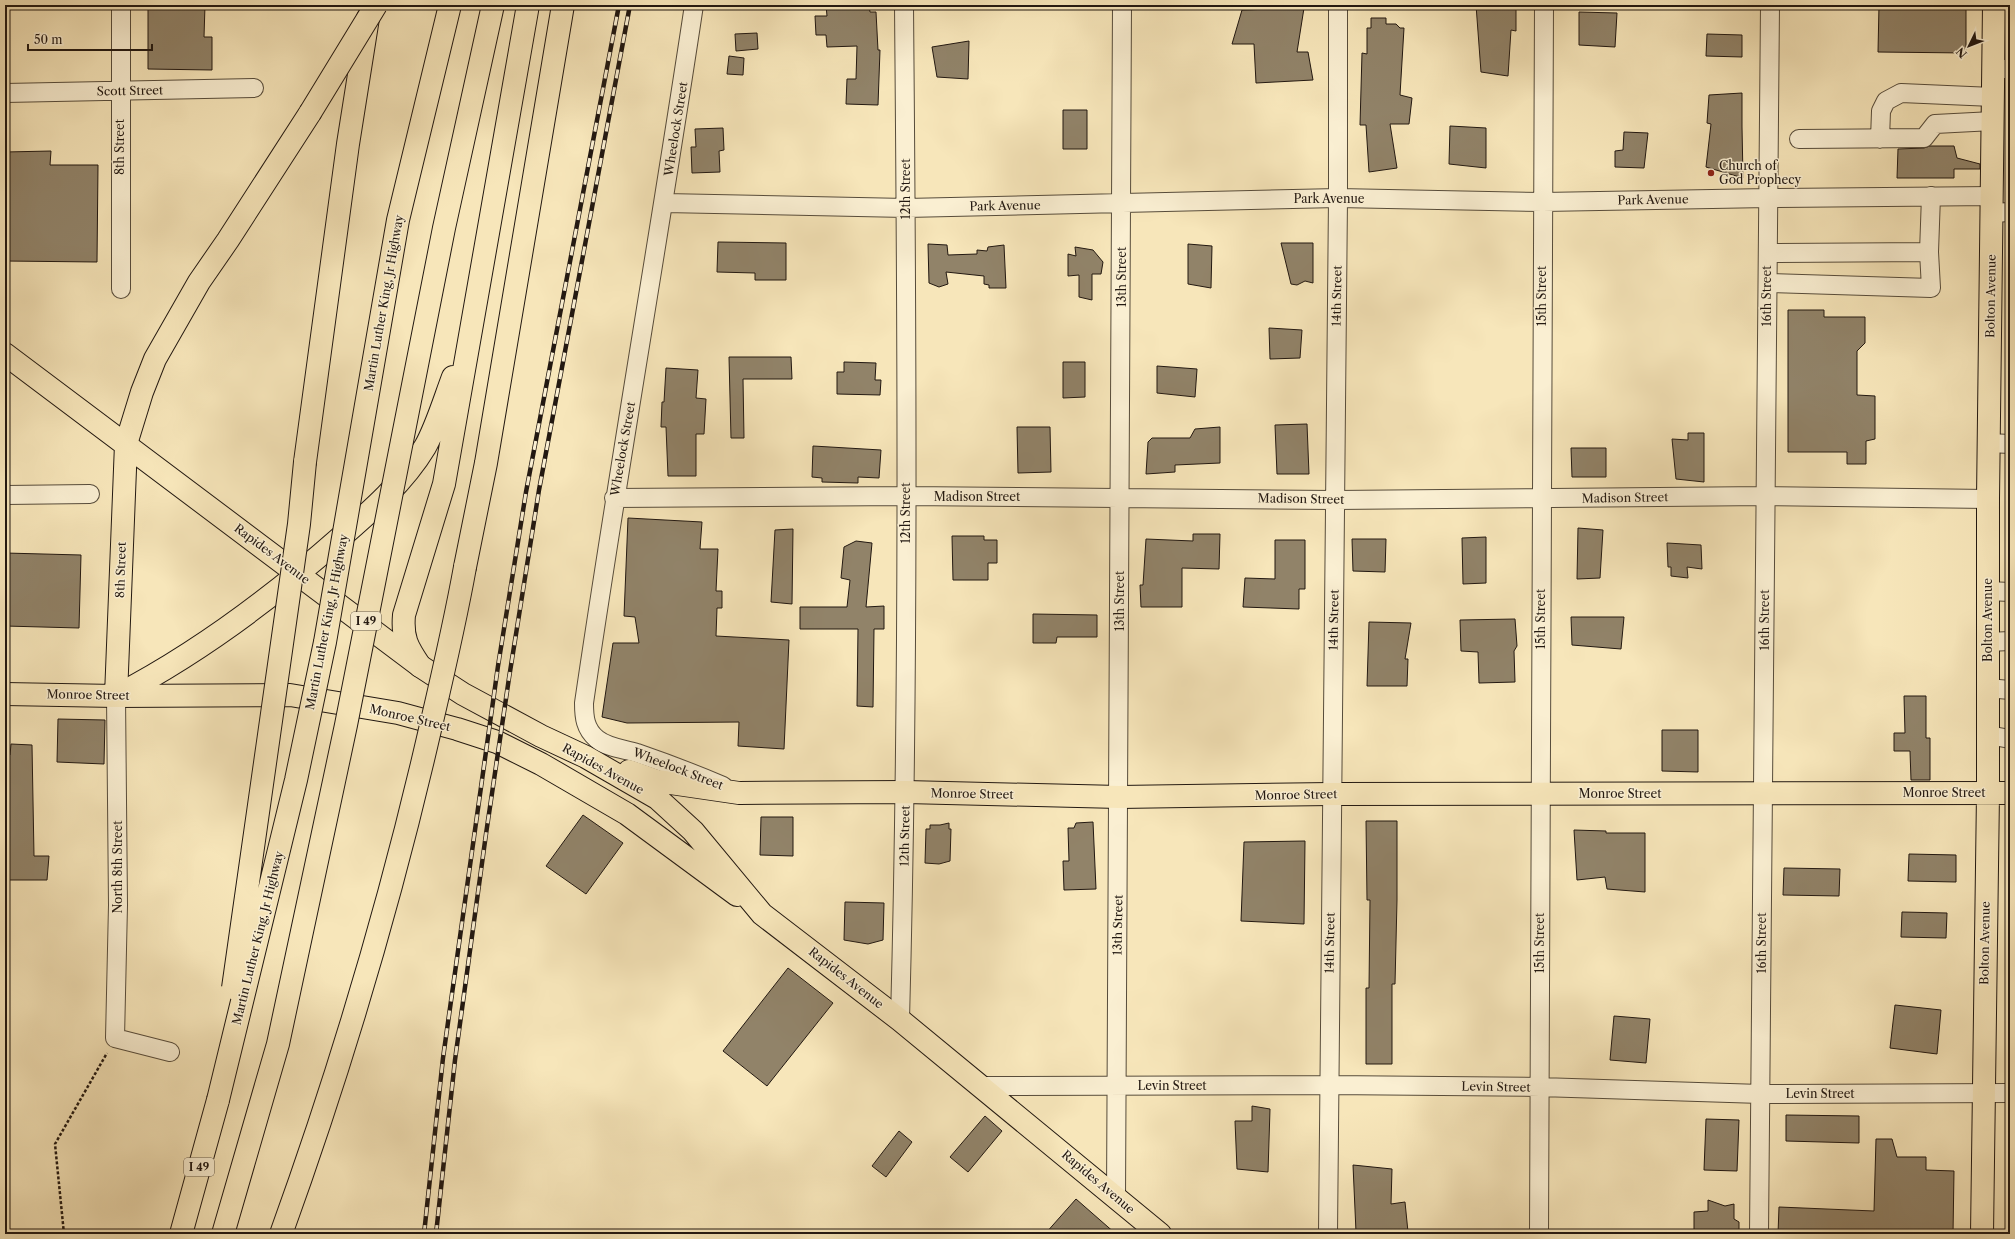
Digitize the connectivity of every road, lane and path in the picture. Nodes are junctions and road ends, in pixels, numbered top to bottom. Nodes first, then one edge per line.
1 (121, 5) edge
2 (370, 5) edge
3 (376, 5) edge
4 (450, 5) edge
5 (493, 5) edge
6 (528, 5) edge
7 (563, 5) edge
8 (694, 5) edge
9 (904, 5) edge
10 (1122, 5) edge
11 (1338, 5) edge
12 (1544, 5) edge
13 (1770, 5) edge
14 (1994, 5) edge
15 (2002, 69) edge
16 (254, 88) dead end
17 (120, 91) junction
18 (5, 93) edge
19 (1993, 96) junction
20 (1993, 121) junction
21 (1799, 139) dead end
22 (1880, 140) junction
23 (1931, 196) junction
24 (1338, 198) junction
25 (1768, 198) junction
26 (1543, 202) junction
27 (665, 203) junction
28 (1122, 203) junction
29 (1998, 207) edge
30 (906, 208) junction
31 (1929, 252) junction
32 (1768, 253) junction
33 (1768, 283) junction
34 (121, 289) dead end
35 (471, 333) junction
36 (5, 354) edge
37 (1989, 442) junction
38 (126, 444) junction
39 (2010, 444) edge
40 (90, 494) dead end
41 (5, 495) edge
42 (906, 496) junction
43 (1766, 496) junction
44 (1121, 497) junction
45 (614, 498) junction
46 (1542, 499) junction
47 (1988, 499) junction
48 (1335, 500) junction
49 (299, 574) junction
50 (1988, 591) junction
51 (2010, 592) edge
52 (2010, 641) edge
53 (1988, 642) junction
54 (420, 666) junction
55 (1988, 688) junction
56 (2010, 690) edge
57 (5, 694) edge
58 (116, 696) junction
59 (1988, 735) junction
60 (2010, 739) edge
61 (586, 757) junction
62 (906, 792) junction
63 (739, 793) junction
64 (1988, 793) junction
65 (2010, 793) edge
66 (1332, 794) junction
67 (1541, 794) junction
68 (1763, 795) junction
69 (1119, 797) junction
70 (762, 914) junction
71 (900, 1020) junction
72 (115, 1038) junction
73 (170, 1052) dead end
74 (1329, 1085) junction
75 (982, 1086) junction
76 (1116, 1086) junction
77 (1540, 1088) junction
78 (2010, 1093) edge
79 (1761, 1094) junction
80 (1982, 1094) junction
81 (218, 1100) junction
82 (1116, 1198) junction
83 (64, 1234) edge
84 (181, 1234) edge
85 (223, 1234) edge
86 (281, 1234) edge
87 (1160, 1234) edge
88 (1328, 1234) edge
89 (1539, 1234) edge
90 (1759, 1234) edge
91 (1982, 1234) edge

1 - 17 street, 8th Street
2 - 81 main road, bridge
3 - 38 main road, 8th Street, bridge
4 - 81 main road, Martin Luther King, Jr Highway / I 49, bridge
5 - 85 main road, I 49, bridge
6 - 35 main road
7 - 86 main road, bridge
8 - 27 street, Wheelock Street
9 - 30 street, 12th Street
10 - 28 street, 13th Street
11 - 24 street, 14th Street
12 - 26 street, 15th Street
13 - 25 street, 16th Street
14 - 15 main road, Bolton Avenue
15 - 19 main road, Bolton Avenue
16 - 17 street, Scott Street
17 - 18 street, Scott Street
17 - 34 street, 8th Street
19 - 20 main road, Bolton Avenue
19 - 22 street
20 - 22 street
20 - 29 main road, Bolton Avenue
21 - 22 street
23 - 25 street, Park Avenue
23 - 29 street, Park Avenue
23 - 31 street
24 - 26 street, Park Avenue
24 - 28 street, Park Avenue
24 - 48 street, 14th Street
25 - 26 street, Park Avenue
25 - 32 street, 16th Street
26 - 46 street, 15th Street
27 - 30 street, Park Avenue
27 - 45 street, Wheelock Street
28 - 30 street, Park Avenue
28 - 44 street, 13th Street
29 - 37 main road, Bolton Avenue
30 - 42 street, 12th Street
31 - 32 street
31 - 33 street
32 - 33 street, 16th Street
33 - 43 street, 16th Street
35 - 49 main road
35 - 54 main road
36 - 38 main road, Rapides Avenue
37 - 39 street
37 - 47 main road, Bolton Avenue
38 - 49 main road, Rapides Avenue
38 - 58 main road, 8th Street
40 - 41 street
42 - 44 street, Madison Street
42 - 45 street, Madison Street
42 - 62 street, 12th Street
43 - 46 street, Madison Street
43 - 47 street, Madison Street
43 - 68 street, 16th Street
44 - 48 street, Madison Street
44 - 69 street, 13th Street
45 - 63 street, Wheelock Street
46 - 48 street, Madison Street
46 - 67 street, 15th Street
47 - 50 main road, Bolton Avenue
48 - 66 street, 14th Street
49 - 54 main road, Rapides Avenue
49 - 58 main road
50 - 51 street
50 - 53 main road, Bolton Avenue
52 - 53 street
53 - 55 main road, Bolton Avenue
54 - 61 main road, Rapides Avenue
55 - 56 street
55 - 59 main road, Bolton Avenue
57 - 58 main road, Monroe Street
58 - 70 main road, Monroe Street
58 - 72 street, North 8th Street
59 - 60 street
59 - 64 main road, Bolton Avenue
61 - 63 main road, Monroe Street
61 - 70 main road, Rapides Avenue
62 - 63 main road, Monroe Street
62 - 69 main road, Monroe Street
62 - 71 street, 12th Street
64 - 65 main road, Monroe Street
64 - 68 main road, Monroe Street
64 - 80 main road, Bolton Avenue
66 - 67 main road, Monroe Street
66 - 69 main road, Monroe Street
66 - 74 street, 14th Street
67 - 68 main road, Monroe Street
67 - 77 street, 15th Street
68 - 79 street, 16th Street
69 - 76 street, 13th Street
70 - 71 main road, Rapides Avenue
71 - 75 main road, Rapides Avenue
72 - 73 street
72 - 83 path
74 - 76 street, Levin Street
74 - 77 street, Levin Street
74 - 88 street, 14th Street
75 - 76 street, Levin Street
75 - 82 main road, Rapides Avenue
76 - 82 street, 13th Street
77 - 79 street, Levin Street
77 - 89 street, 15th Street
78 - 80 street, Levin Street
79 - 80 street, Levin Street
79 - 90 street, 16th Street
80 - 91 main road, Bolton Avenue
81 - 84 main road, Martin Luther King, Jr Highway / I 49
82 - 87 main road, Rapides Avenue

